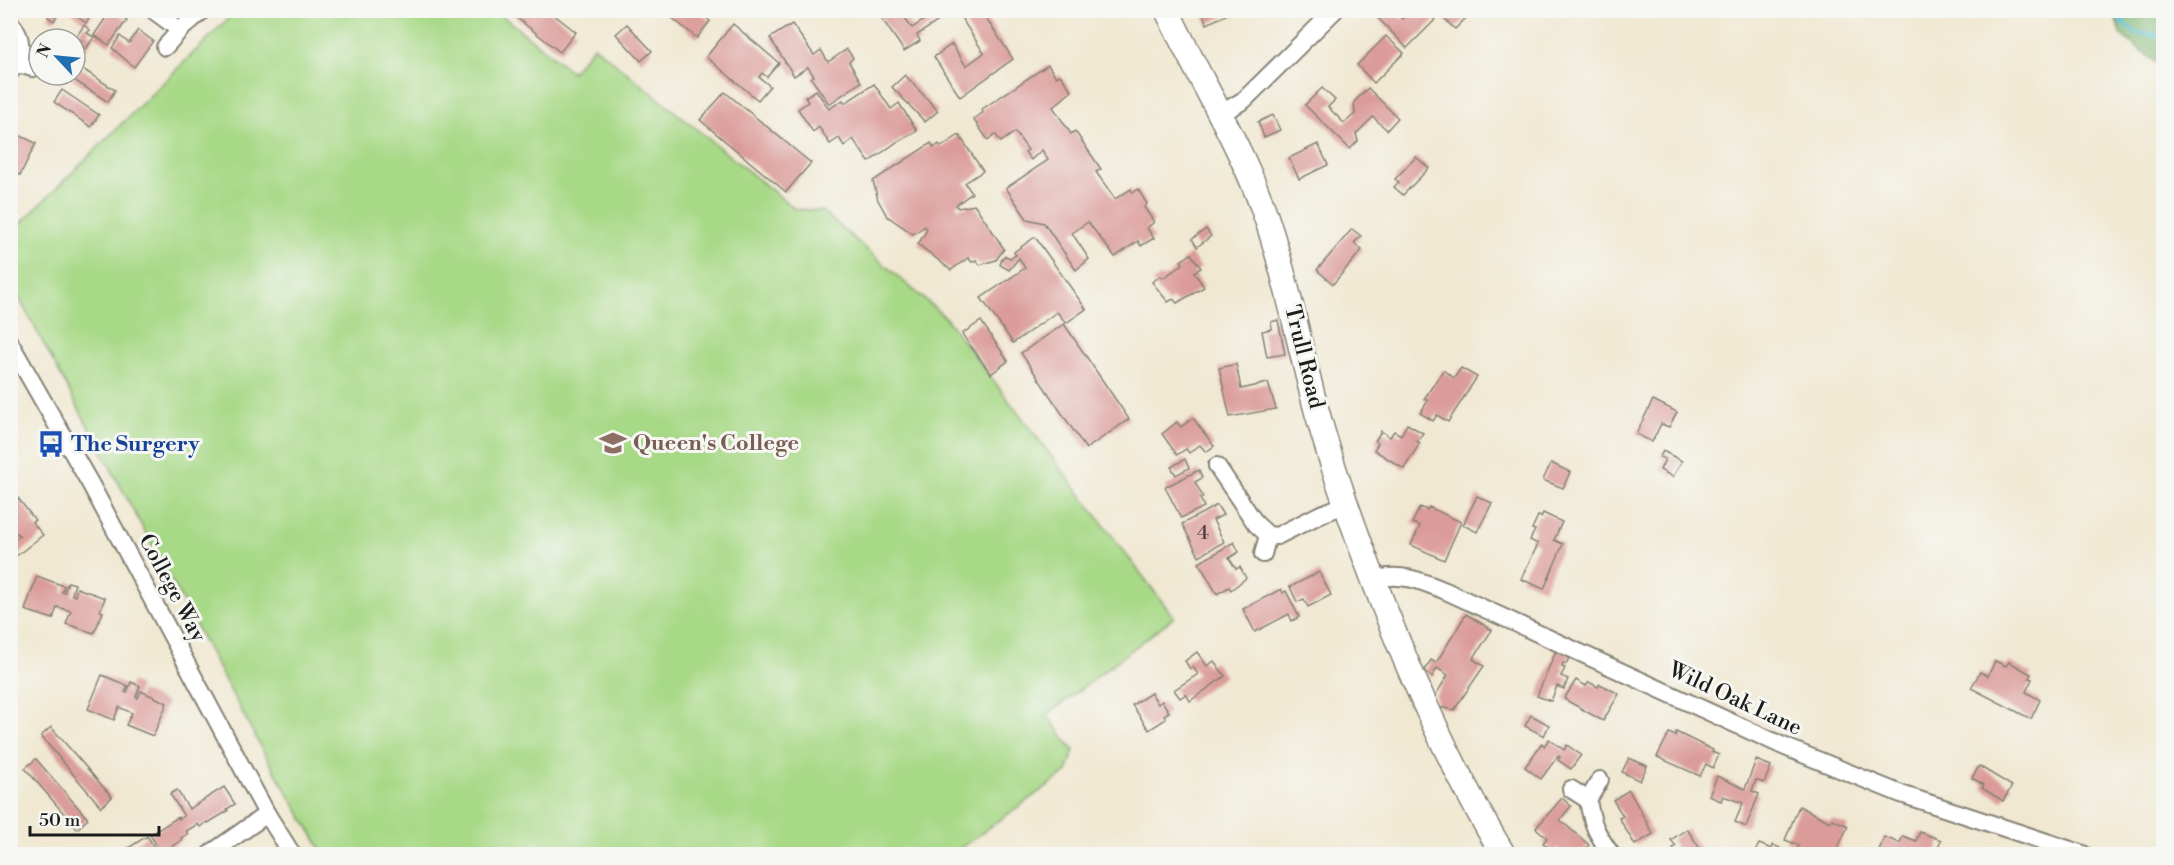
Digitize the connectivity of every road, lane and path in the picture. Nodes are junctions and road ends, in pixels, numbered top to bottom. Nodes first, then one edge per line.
1 (153, 10) edge
2 (203, 10) edge
3 (1167, 10) edge
4 (1335, 10) edge
5 (10, 22) edge
6 (180, 30) junction
7 (165, 47) dead end
8 (21, 68) edge
9 (1220, 114) junction
10 (10, 343) edge
11 (1217, 466) dead end
12 (1345, 505) junction
13 (1268, 535) junction
14 (1263, 554) dead end
15 (1374, 580) junction
16 (1600, 780) dead end
17 (1570, 789) dead end
18 (1588, 800) junction
19 (267, 814) junction
20 (210, 855) edge
21 (292, 855) edge
22 (1503, 855) edge
23 (1611, 855) edge
24 (2083, 855) edge

1 - 6 street
2 - 6 street
3 - 9 street, Trull Road
4 - 9 street
5 - 8 street
6 - 7 street
9 - 12 street, Trull Road
10 - 19 street, College Way
11 - 13 street
12 - 13 street
12 - 15 street, Trull Road
13 - 14 street
15 - 22 street, Trull Road
15 - 24 street, Wild Oak Lane
16 - 18 street
17 - 18 street
18 - 23 street
19 - 20 street
19 - 21 street, College Way

